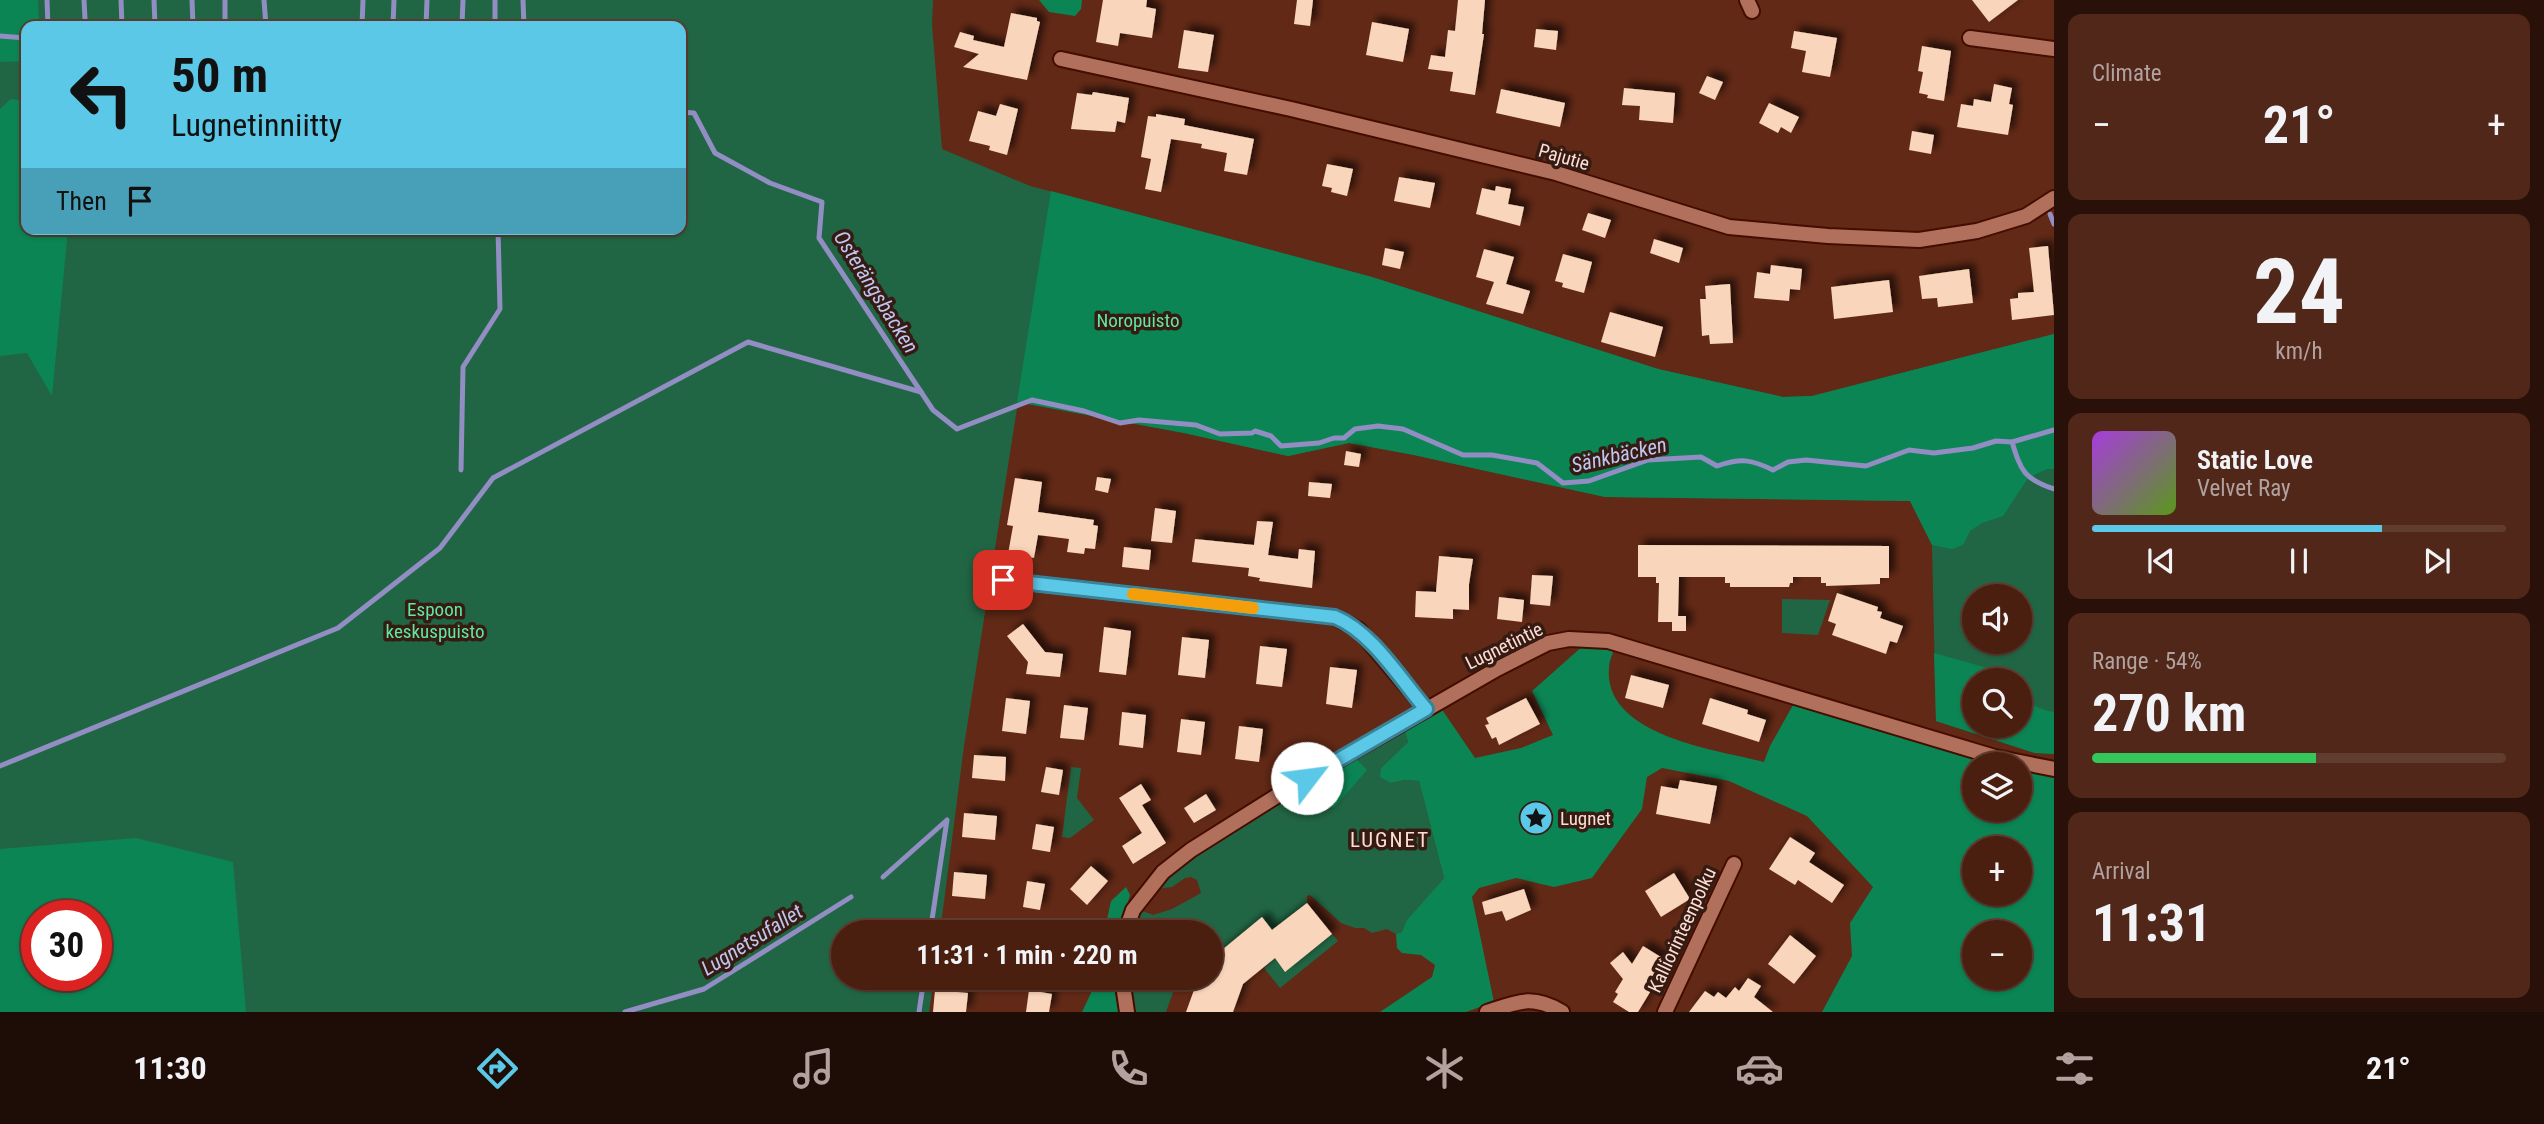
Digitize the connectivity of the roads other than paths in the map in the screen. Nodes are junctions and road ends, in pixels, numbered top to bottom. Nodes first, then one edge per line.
1 (1970, 38) dead end
2 (2054, 49) edge
3 (1061, 60) dead end
4 (2054, 198) edge
5 (1003, 580) dead end
6 (1426, 709) junction
7 (2054, 769) edge
8 (1734, 864) dead end
9 (1130, 920) edge
10 (1124, 990) edge
11 (1127, 1012) edge
12 (1486, 1012) edge
13 (1562, 1012) edge
14 (1665, 1012) edge

1 - 2 street
3 - 4 street, Pajutie
5 - 6 street
6 - 7 street, Lugnetintie
6 - 9 street, Lugnetintie
8 - 14 street, Kalliorinteenpolku
10 - 11 street
12 - 13 street

